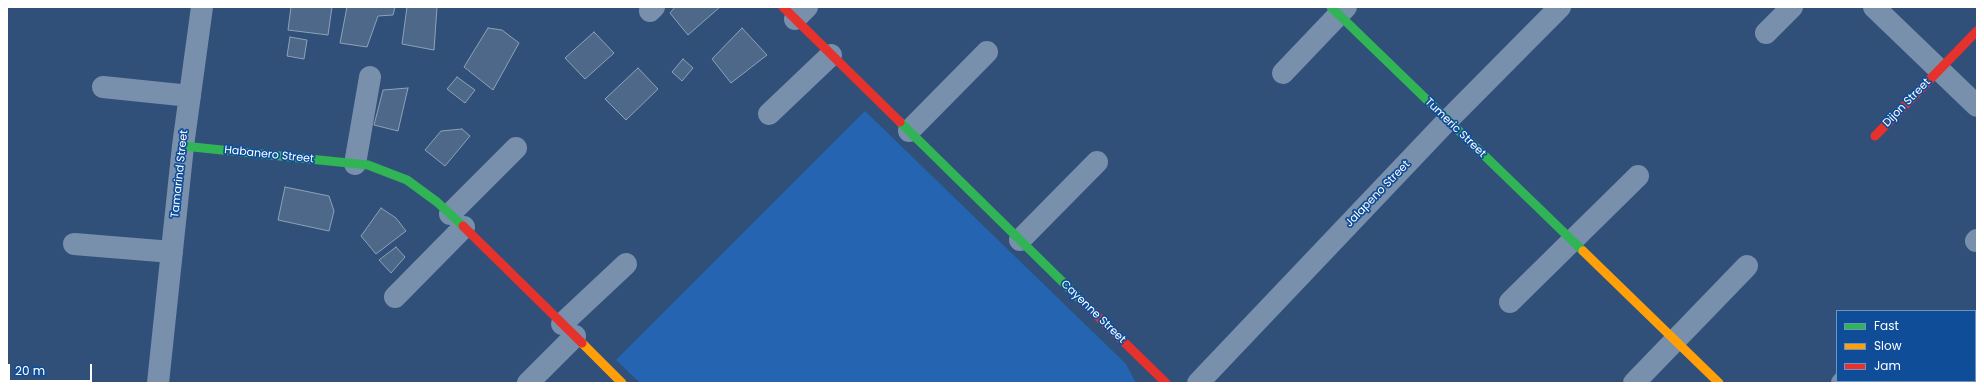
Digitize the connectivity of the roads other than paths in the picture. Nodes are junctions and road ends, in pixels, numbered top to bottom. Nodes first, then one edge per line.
1 (202, 7) edge
2 (1560, 7) edge
3 (1792, 7) edge
4 (1874, 7) edge
5 (1339, 10) edge
6 (795, 11) edge
7 (1977, 31) edge
8 (1766, 33) dead end
9 (987, 52) dead end
10 (831, 55) junction
11 (1939, 69) junction
12 (1283, 73) dead end
13 (370, 77) dead end
14 (103, 87) dead end
15 (190, 96) junction
16 (1977, 106) edge
17 (770, 114) dead end
18 (1447, 121) junction
19 (909, 131) junction
20 (1875, 136) dead end
21 (183, 146) junction
22 (516, 148) dead end
23 (1097, 162) dead end
24 (355, 164) junction
25 (1638, 176) dead end
26 (457, 221) junction
27 (1020, 240) junction
28 (1571, 241) junction
29 (74, 244) dead end
30 (172, 252) junction
31 (626, 264) dead end
32 (1747, 266) dead end
33 (395, 297) dead end
34 (1510, 302) dead end
35 (568, 330) junction
36 (1676, 340) junction
37 (158, 383) edge
38 (528, 383) edge
39 (622, 383) edge
40 (1166, 383) edge
41 (1198, 383) edge
42 (1634, 383) edge
43 (1719, 383) edge

1 - 15 street, Tamarind Street
2 - 18 street, Jalapeno Street
3 - 8 street
4 - 11 street, Dijon Street
5 - 12 street, Tumeric Street
5 - 18 street, Tumeric Street
6 - 10 street, Cayenne Street
7 - 11 street, Dijon Street
9 - 19 street
10 - 17 street
10 - 19 street, Cayenne Street
11 - 16 street, Dijon Street
11 - 20 street, Dijon Street
13 - 24 street
14 - 15 street
15 - 21 street, Tamarind Street
18 - 28 street, Tumeric Street
18 - 41 street, Jalapeno Street
19 - 27 street, Cayenne Street
21 - 24 street, Habanero Street
21 - 30 street, Tamarind Street
22 - 26 street
23 - 27 street
24 - 26 street, Habanero Street
25 - 28 street
26 - 33 street
26 - 35 street, Habanero Street
27 - 40 street, Cayenne Street
28 - 34 street
28 - 36 street, Tumeric Street
29 - 30 street
30 - 37 street, Tamarind Street
31 - 35 street
32 - 36 street
35 - 38 street
35 - 39 street, Habanero Street
36 - 42 street
36 - 43 street, Tumeric Street

